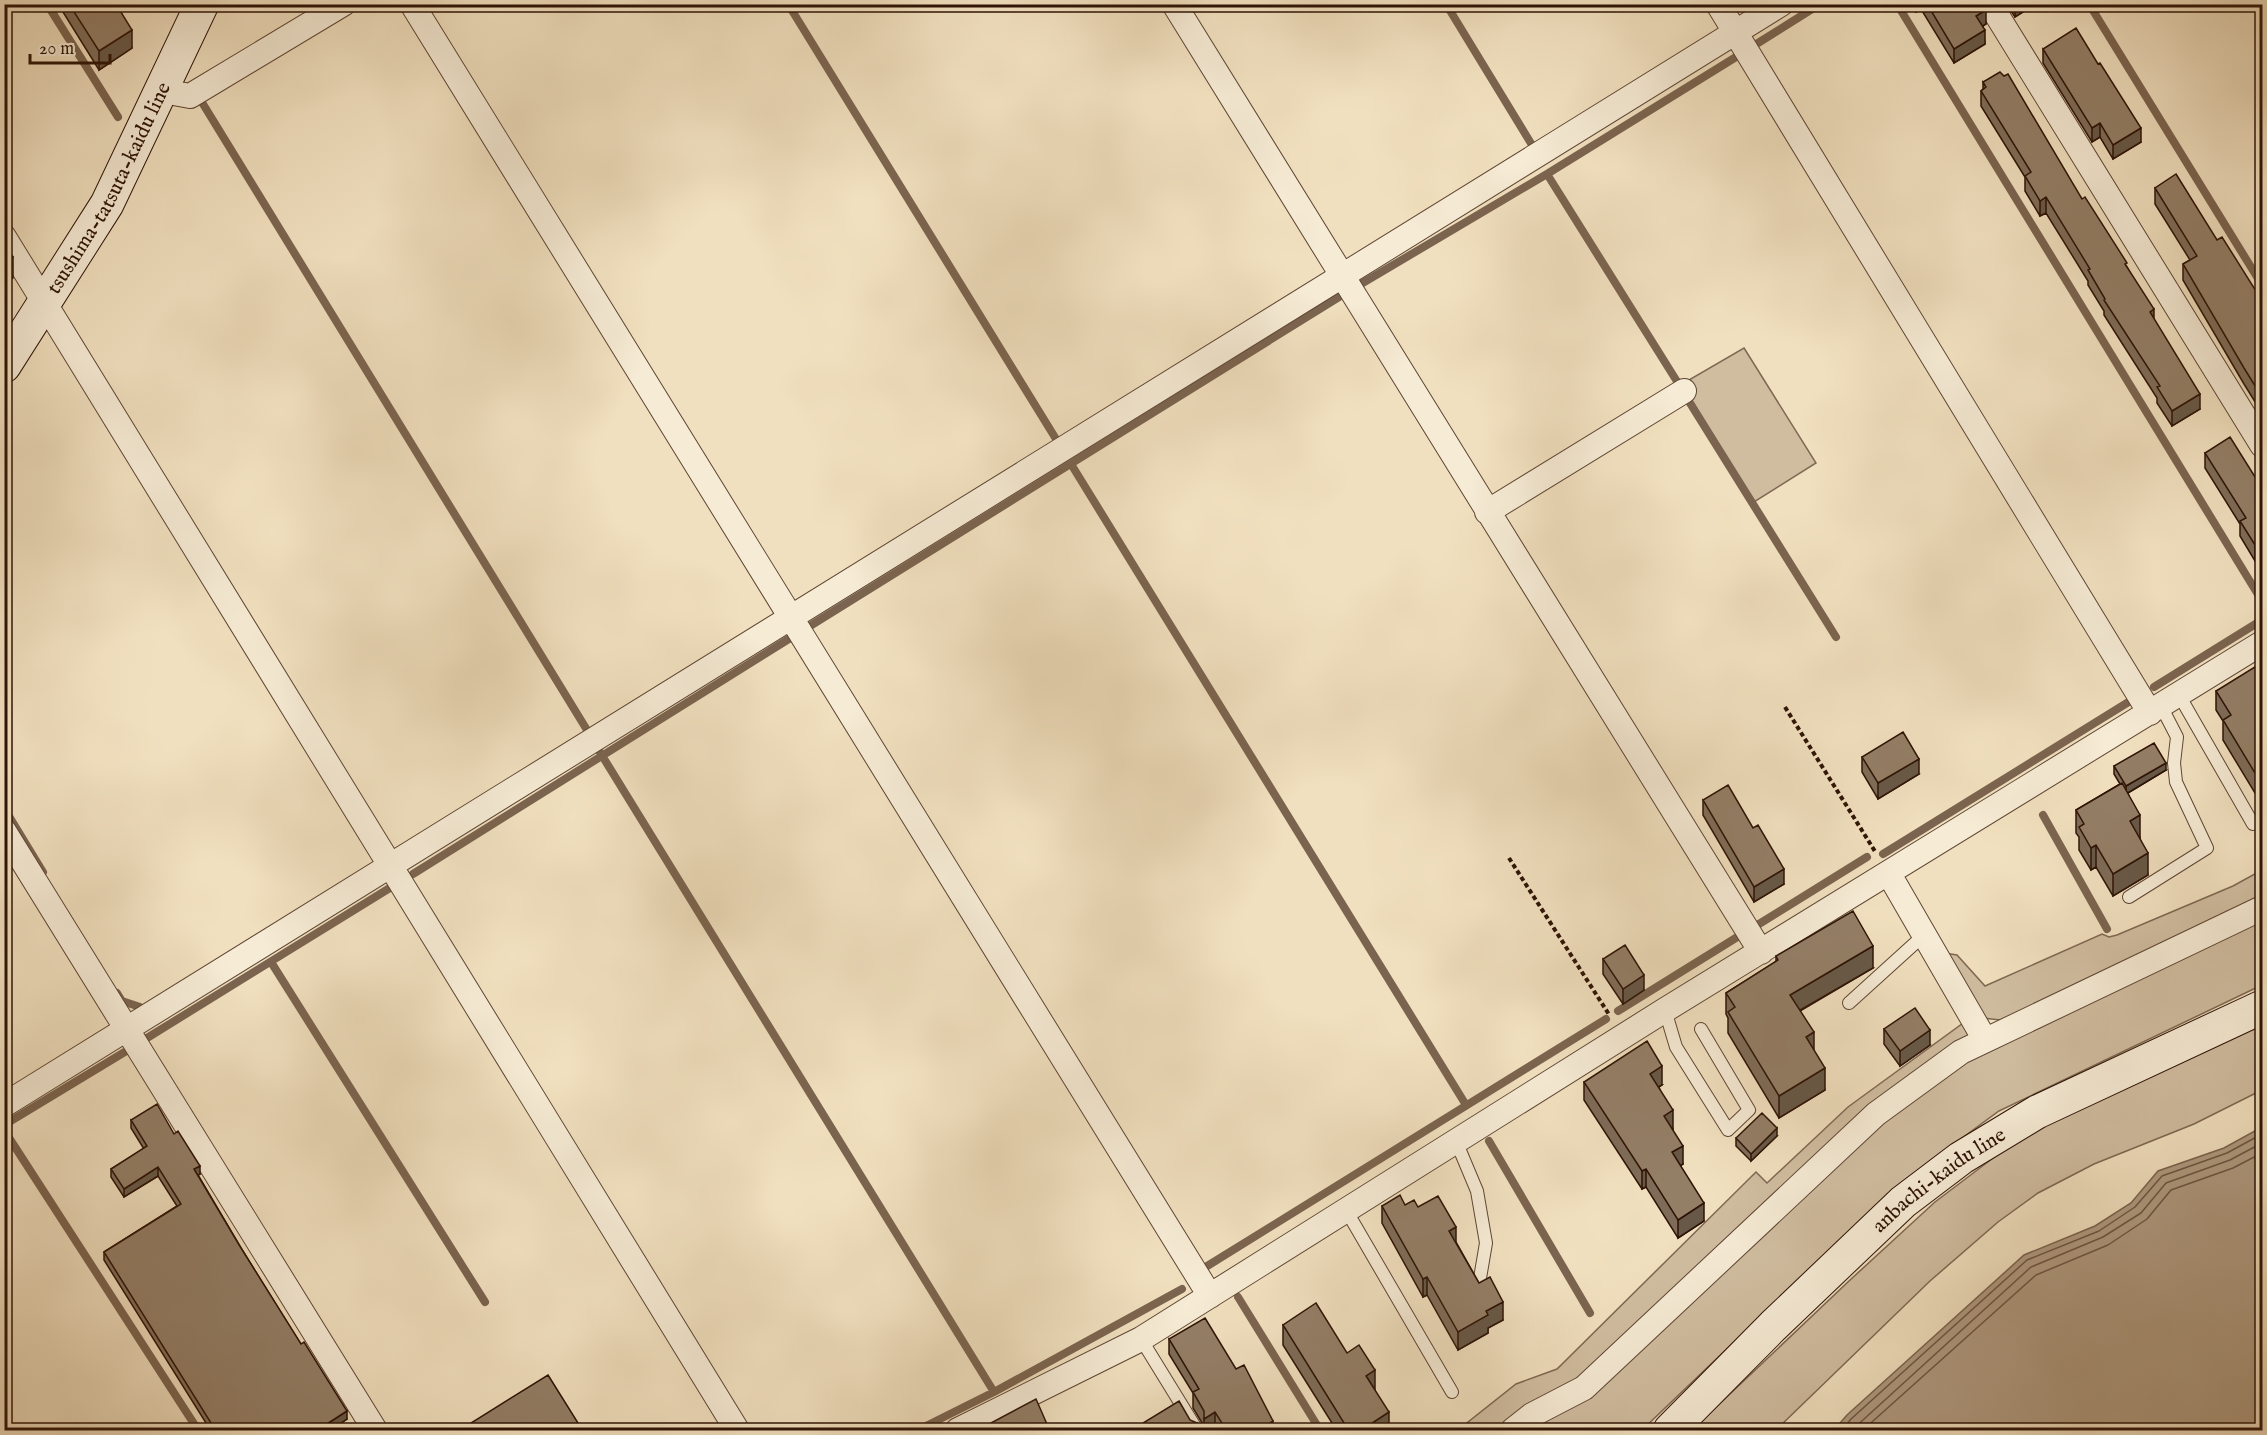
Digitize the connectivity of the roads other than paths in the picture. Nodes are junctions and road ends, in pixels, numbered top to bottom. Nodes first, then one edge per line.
1 (202, 4) edge
2 (343, 4) edge
3 (412, 4) edge
4 (1174, 4) edge
5 (1718, 4) edge
6 (1781, 4) edge
7 (1990, 4) edge
8 (1736, 33) junction
9 (163, 91) junction
10 (4, 237) edge
11 (1343, 278) junction
12 (45, 303) junction
13 (4, 366) edge
14 (1684, 391) dead end
15 (2262, 445) edge
16 (1487, 512) junction
17 (791, 618) junction
18 (2262, 643) edge
19 (2163, 705) junction
20 (2253, 824) dead end
21 (4, 831) edge
22 (391, 864) junction
23 (1889, 874) junction
24 (2129, 897) dead end
25 (2262, 908) edge
26 (1924, 934) junction
27 (1761, 952) junction
28 (1849, 1003) dead end
29 (2262, 1007) edge
30 (1665, 1010) junction
31 (1701, 1029) dead end
32 (126, 1030) junction
33 (1985, 1040) junction
34 (4, 1105) edge
35 (1456, 1141) junction
36 (1346, 1210) junction
37 (1479, 1284) edge
38 (1210, 1296) junction
39 (1141, 1339) junction
40 (1452, 1392) dead end
41 (375, 1431) edge
42 (737, 1431) edge
43 (958, 1431) edge
44 (1197, 1431) edge
45 (1513, 1431) edge
46 (1670, 1431) edge

1 - 9 main road, tsushima-tatsuta-kaidu line
2 - 9 street
3 - 17 street
4 - 11 street
5 - 8 street
6 - 8 street
7 - 15 street
8 - 11 street
8 - 19 street
9 - 12 main road, tsushima-tatsuta-kaidu line
10 - 12 street
11 - 16 street
11 - 17 street
12 - 13 main road, tsushima-tatsuta-kaidu line
12 - 22 street
14 - 16 street
16 - 27 street
17 - 22 street
17 - 38 street
18 - 19 street
19 - 20 lane
19 - 23 street
19 - 24 lane
21 - 32 street
22 - 32 street
22 - 42 street
23 - 26 street
23 - 27 street
25 - 33 street
26 - 28 lane
26 - 33 street
27 - 30 street
29 - 46 main road, anbachi-kaidu line
30 - 31 lane
30 - 35 street
32 - 34 street
32 - 41 street
33 - 45 street
35 - 36 street
35 - 37 lane
36 - 38 street
36 - 40 lane
38 - 39 street
39 - 43 street
39 - 44 lane

